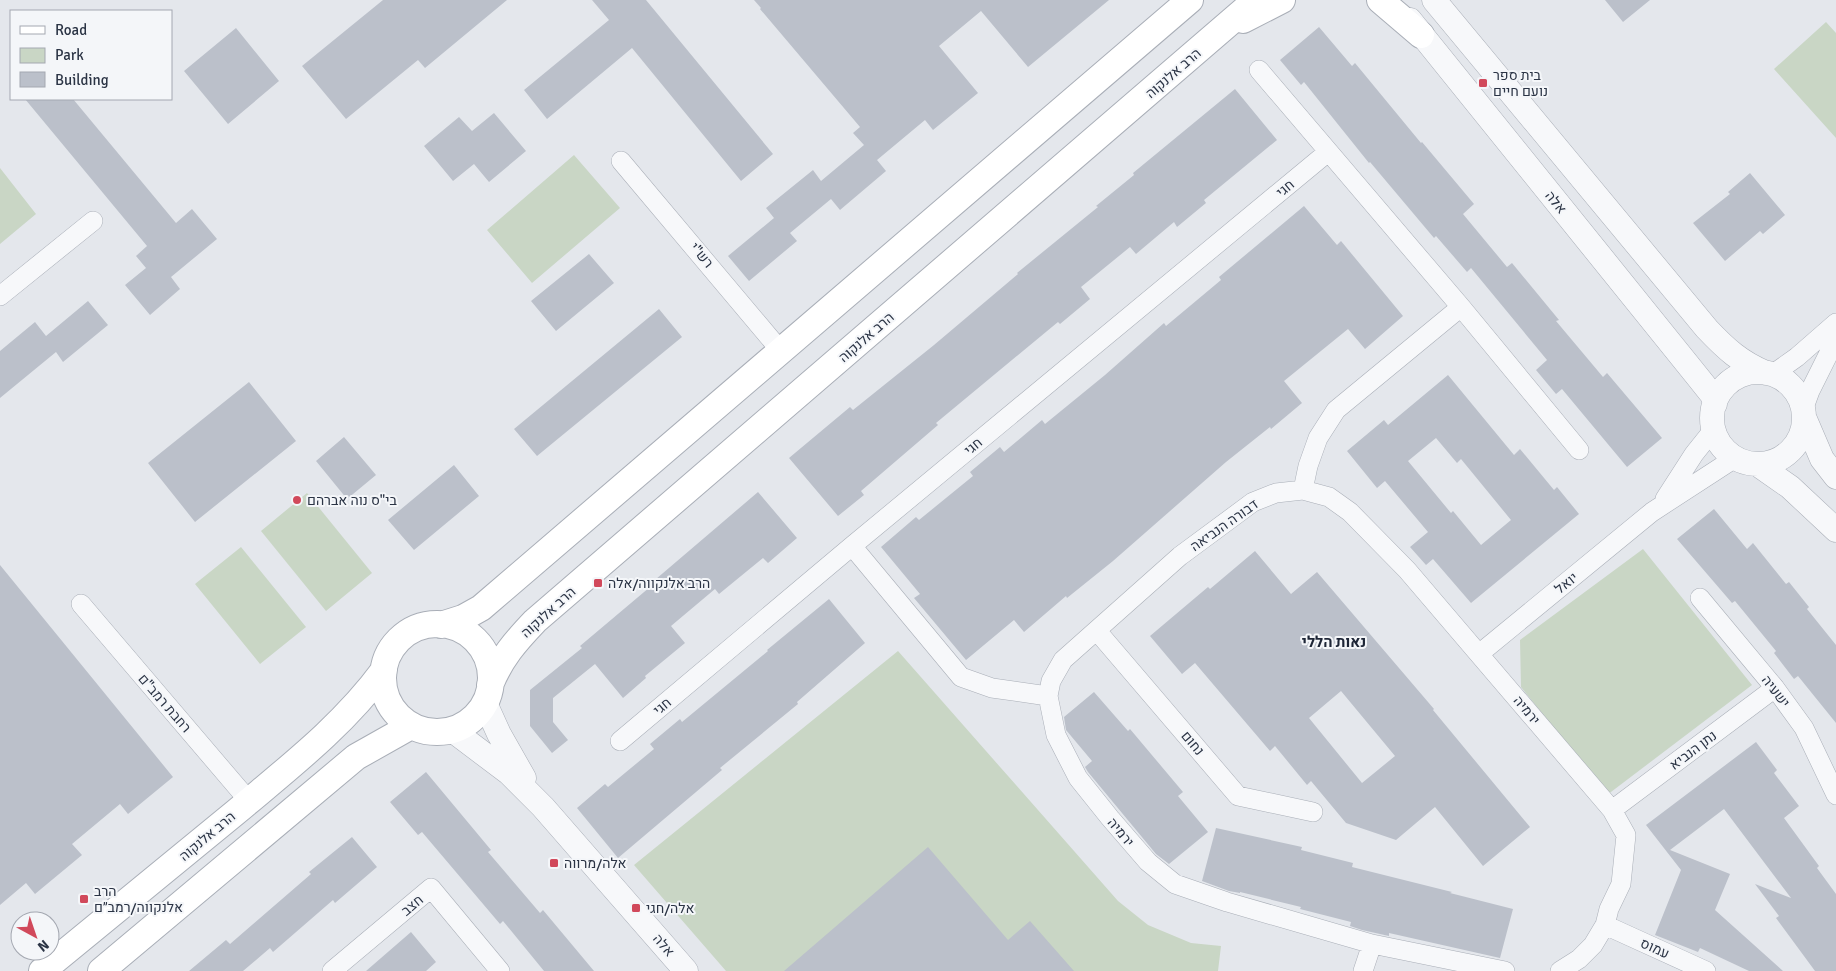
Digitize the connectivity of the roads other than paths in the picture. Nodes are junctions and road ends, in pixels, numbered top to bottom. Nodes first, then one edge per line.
1 (1190, 0) edge
2 (1256, 0) edge
3 (1282, 0) edge
4 (1380, 0) edge
5 (1396, 0) edge
6 (1434, 0) edge
7 (1218, 34) junction
8 (1421, 35) junction
9 (1259, 70) dead end
10 (1328, 152) junction
11 (621, 161) dead end
12 (93, 221) dead end
13 (0, 296) edge
14 (1461, 308) junction
15 (1836, 323) edge
16 (1836, 339) edge
17 (780, 350) junction
18 (1769, 374) junction
19 (1715, 404) junction
20 (1804, 414) junction
21 (1714, 429) junction
22 (1579, 450) dead end
23 (1746, 461) junction
24 (1836, 477) edge
25 (1303, 490) junction
26 (1652, 512) junction
27 (1836, 530) edge
28 (852, 546) junction
29 (1700, 598) dead end
30 (81, 604) dead end
31 (441, 625) junction
32 (1097, 631) junction
33 (1480, 654) junction
34 (384, 670) junction
35 (1775, 688) junction
36 (487, 694) junction
37 (1048, 696) junction
38 (411, 726) junction
39 (452, 730) junction
40 (620, 741) dead end
41 (1836, 795) edge
42 (249, 801) junction
43 (543, 807) junction
44 (1612, 810) junction
45 (1313, 812) dead end
46 (1605, 925) junction
47 (1372, 944) junction
48 (42, 971) edge
49 (101, 971) edge
50 (332, 971) edge
51 (500, 971) edge
52 (686, 971) edge
53 (1364, 971) edge
54 (1505, 971) edge
55 (1560, 971) edge
56 (1706, 971) edge

1 - 17 main road
2 - 7 main road, הרב אלנקוה
3 - 7 main road
4 - 8 main road
5 - 8 street, אלה
6 - 18 street
7 - 36 main road, הרב אלנקוה
8 - 19 street, אלה
9 - 10 street
10 - 14 street
10 - 28 street, חגי
11 - 17 street, רש"י
12 - 13 street
14 - 22 street
14 - 25 street
15 - 18 street
16 - 20 street
17 - 31 main road
18 - 19 street
18 - 20 street
19 - 21 street
20 - 23 street
20 - 24 street
21 - 23 street
21 - 26 street, יואל
23 - 26 street, יואל
23 - 27 street
25 - 32 street, דבורה הנביאה
25 - 33 street, ירמיה
26 - 33 street, יואל
28 - 37 street
28 - 40 street, חגי
29 - 35 street, ישעיה
30 - 42 street, רחבת רמב"ם
31 - 34 main road
31 - 36 main road
32 - 37 street, דבורה הנביאה
32 - 45 street, נחום
33 - 44 street, ירמיה
34 - 38 main road
34 - 42 main road, הרב אלנקוה
35 - 41 street, ישעיה
35 - 44 street, נתן הנביא
36 - 39 main road
36 - 43 street, אלה
37 - 47 street, ירמיה
38 - 39 main road
38 - 49 main road
39 - 43 street, אלה
42 - 48 main road, הרב אלנקוה
43 - 52 street, אלה
44 - 46 street, ירמיה
46 - 55 street, ירמיה
46 - 56 street, עמוס
47 - 53 street
47 - 54 street, ירמיה
50 - 51 street, חצב

